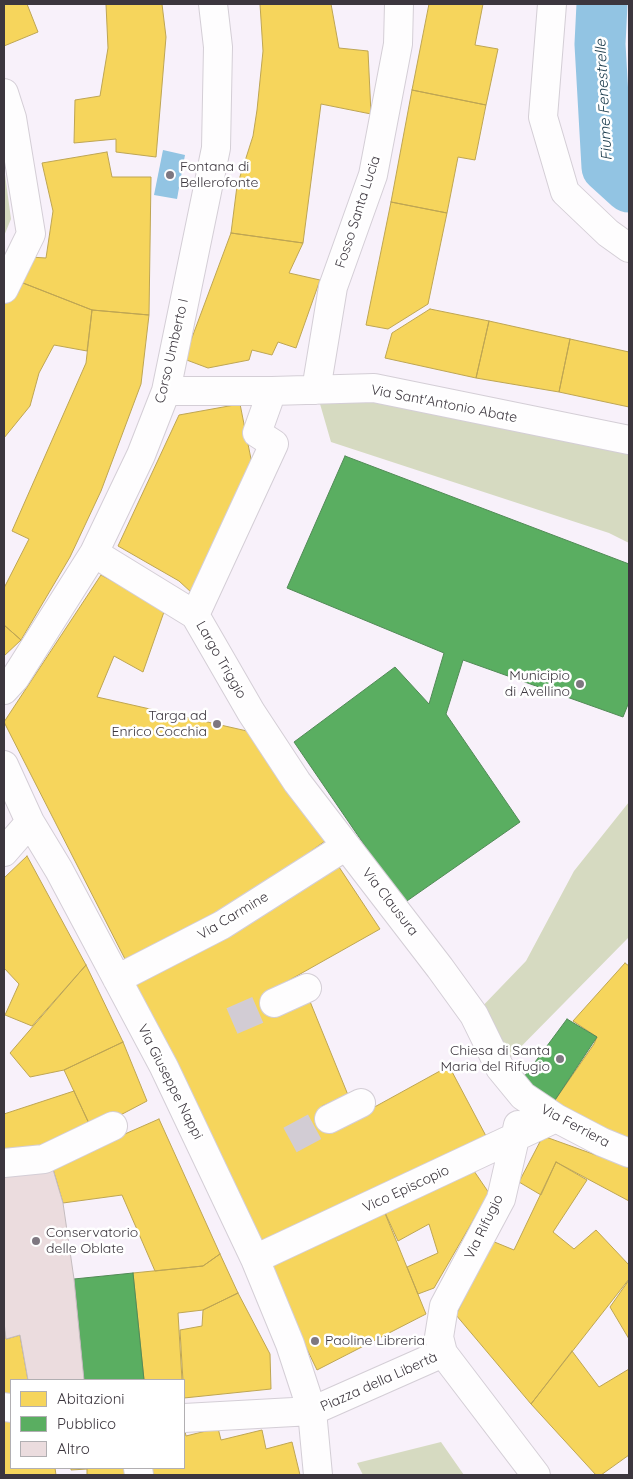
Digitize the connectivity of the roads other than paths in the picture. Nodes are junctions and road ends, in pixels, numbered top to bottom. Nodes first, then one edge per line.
1 (213, 4) edge
2 (399, 4) edge
3 (552, 4) edge
4 (4, 93) edge
5 (629, 248) edge
6 (4, 288) edge
7 (316, 390) junction
8 (166, 391) junction
9 (272, 391) junction
10 (629, 440) edge
11 (94, 553) junction
12 (195, 615) junction
13 (4, 690) edge
14 (240, 711) joint
15 (4, 765) edge
16 (30, 822) junction
17 (346, 846) junction
18 (4, 852) edge
19 (117, 979) junction
20 (307, 988) dead end
21 (274, 1002) tunnel mouth
22 (522, 1096) junction
23 (361, 1103) dead end
24 (556, 1118) junction
25 (329, 1119) tunnel mouth
26 (112, 1126) dead end
27 (515, 1138) junction
28 (629, 1153) edge
29 (474, 1157) junction
30 (4, 1163) edge
31 (506, 1178) junction
32 (255, 1259) junction
33 (443, 1353) junction
34 (312, 1411) junction
35 (185, 1418) edge
36 (318, 1475) edge
37 (536, 1475) edge

1 - 8 street, Corso Umberto I
2 - 7 street, Fosso Santa Lucia
3 - 5 street
4 - 6 street
7 - 9 street, Via Sant'Antonio Abate
7 - 10 street, Via Sant'Antonio Abate
8 - 9 street, Via Sant'Antonio Abate
8 - 11 street, Corso Umberto I
9 - 12 street
11 - 12 street, Largo Triggio
11 - 13 street, Corso Umberto I
12 - 14 street, Largo Triggio
14 - 17 street, Via Clausura
15 - 16 street, Via Giuseppe Nappi
16 - 18 street
16 - 19 street, Via Giuseppe Nappi
17 - 19 street, Via Carmine
17 - 22 street, Via Clausura
19 - 32 street, Via Giuseppe Nappi
20 - 21 street
22 - 24 street, Via Ferriera
22 - 27 street, Via Rifugio
23 - 25 street
24 - 27 street, Vico Episcopio
24 - 28 street, Via Ferriera
26 - 30 street
27 - 29 street, Vico Episcopio
27 - 31 street, Via Rifugio
29 - 31 street
29 - 32 street, Vico Episcopio
31 - 33 street, Via Rifugio
32 - 34 street, Via Giuseppe Nappi
33 - 34 street, Piazza della Libertà
33 - 37 street, Piazza della Libertà
34 - 35 street
34 - 36 street, Via Giuseppe Nappi

